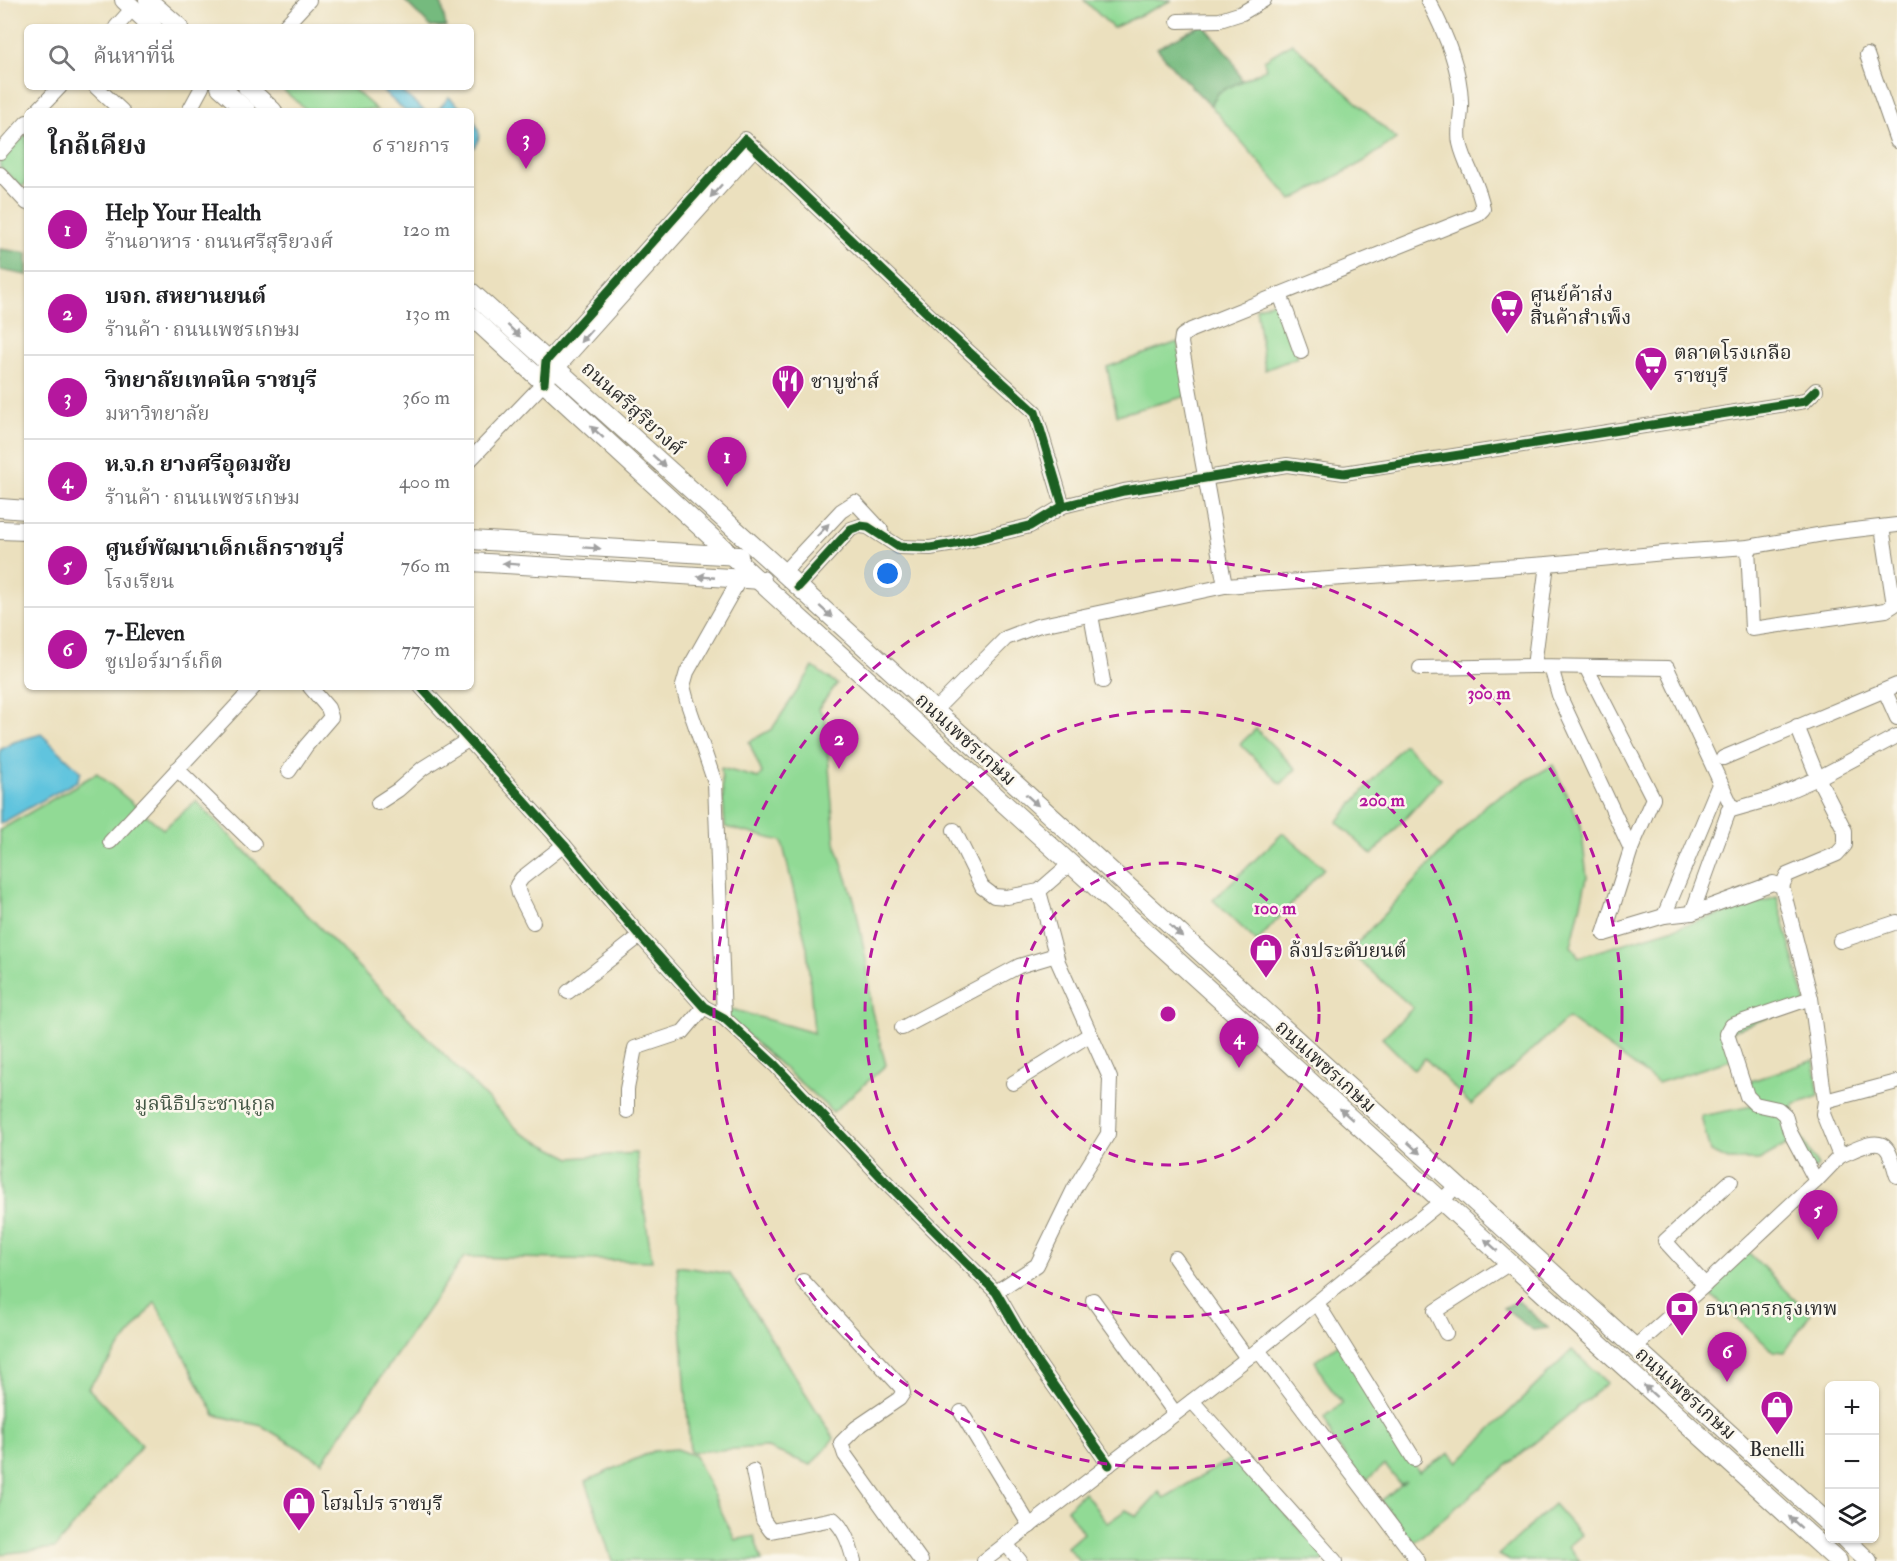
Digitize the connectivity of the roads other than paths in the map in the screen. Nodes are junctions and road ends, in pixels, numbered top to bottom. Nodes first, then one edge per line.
1 (309, 0) edge
2 (1264, 0) edge
3 (1428, 0) edge
4 (137, 2) edge
5 (1178, 21) dead end
6 (119, 24) edge
7 (151, 24) edge
8 (174, 24) edge
9 (287, 24) edge
10 (1867, 55) dead end
11 (57, 90) edge
12 (99, 90) edge
13 (200, 90) edge
14 (227, 90) edge
15 (250, 90) edge
16 (40, 108) edge
17 (119, 108) edge
18 (191, 108) edge
19 (244, 108) edge
20 (270, 108) edge
21 (24, 125) edge
22 (1897, 141) edge
23 (0, 152) edge
24 (0, 174) edge
25 (24, 200) edge
26 (1280, 294) junction
27 (474, 295) edge
28 (474, 318) edge
29 (1301, 352) dead end
30 (549, 371) junction
31 (1816, 390) dead end
32 (474, 456) edge
33 (1204, 477) junction
34 (1063, 506) junction
35 (0, 508) edge
36 (24, 510) edge
37 (1897, 525) edge
38 (1882, 527) junction
39 (0, 530) edge
40 (24, 531) edge
41 (884, 537) junction
42 (474, 540) edge
43 (1748, 547) junction
44 (734, 556) junction
45 (766, 557) junction
46 (474, 562) edge
47 (1547, 564) junction
48 (783, 573) junction
49 (739, 580) junction
50 (758, 580) junction
51 (1225, 586) junction
52 (798, 587) junction
53 (1091, 615) junction
54 (1534, 666) junction
55 (1551, 667) junction
56 (1586, 667) junction
57 (1420, 668) dead end
58 (1103, 681) dead end
59 (1891, 688) edge
60 (251, 690) edge
61 (313, 690) edge
62 (424, 690) edge
63 (934, 711) junction
64 (1897, 718) edge
65 (1797, 726) junction
66 (1897, 736) edge
67 (468, 740) junction
68 (1723, 758) dead end
69 (177, 769) junction
70 (289, 771) dead end
71 (1818, 778) junction
72 (1720, 782) junction
73 (378, 802) dead end
74 (1728, 811) junction
75 (954, 830) dead end
76 (110, 842) dead end
77 (254, 844) dead end
78 (564, 845) junction
79 (1631, 849) junction
80 (1070, 864) junction
81 (1782, 886) junction
82 (1039, 891) junction
83 (1692, 913) junction
84 (1664, 916) junction
85 (533, 922) dead end
86 (1897, 922) edge
87 (640, 936) junction
88 (1840, 941) dead end
89 (1056, 956) junction
90 (568, 992) dead end
91 (1811, 998) junction
92 (704, 1007) junction
93 (724, 1018) junction
94 (902, 1028) dead end
95 (1089, 1035) junction
96 (1897, 1082) edge
97 (1013, 1083) dead end
98 (1825, 1101) junction
99 (627, 1111) dead end
100 (1840, 1156) junction
101 (1897, 1176) edge
102 (1731, 1181) dead end
103 (1816, 1181) junction
104 (1456, 1186) junction
105 (1442, 1201) junction
106 (1175, 1258) dead end
107 (1510, 1263) junction
108 (803, 1281) dead end
109 (1705, 1285) junction
110 (996, 1292) junction
111 (1094, 1300) dead end
112 (1317, 1303) junction
113 (1446, 1333) dead end
114 (1635, 1347) junction
115 (1252, 1354) junction
116 (1192, 1401) junction
117 (961, 1412) dead end
118 (1176, 1413) junction
119 (1414, 1459) dead end
120 (1109, 1465) junction
121 (753, 1471) dead end
122 (1825, 1521) edge
123 (1030, 1526) junction
124 (1848, 1543) edge
125 (1006, 1544) junction
126 (854, 1561) edge
127 (921, 1561) edge
128 (984, 1561) edge
129 (1020, 1561) edge
130 (1335, 1561) edge
131 (1418, 1561) edge
132 (1838, 1561) edge
133 (1868, 1561) edge

1 - 9 street
2 - 5 street
3 - 26 street
4 - 6 street
4 - 7 main road
4 - 8 main road
10 - 22 street
11 - 16 street
12 - 17 street
13 - 18 street
14 - 19 main road
15 - 20 main road
21 - 23 street
24 - 25 street
26 - 29 street
26 - 33 street
27 -> 30 main road, ถนนศรีสุริยวงศ์
28 - 30 main road, ถนนศรีสุริยวงศ์
30 - 32 street
30 - 34 street
44 -> 30 main road, ถนนศรีสุริยวงศ์
30 -> 45 main road, ถนนศรีสุริยวงศ์
31 - 33 street
33 - 34 street
33 - 51 street
34 - 41 street
35 - 36 main road
37 - 38 street
38 - 43 street
38 - 43 street
39 - 40 main road
48 -> 41 street
41 - 52 street
42 -> 44 main road
43 - 47 street
44 - 45 main road
44 - 50 main road, ถนนศรีสุริยวงศ์
45 - 48 main road, ถนนศรีสุริยวงศ์
49 -> 46 main road
47 - 51 street
47 - 54 street
48 - 50 main road
48 - 52 main road, ถนนเพชรเกษม
49 - 50 main road
49 - 93 street
50 - 80 main road, ถนนเพชรเกษม
51 - 53 street
52 -> 63 main road, ถนนเพชรเกษม
53 - 58 street
53 - 63 street
54 - 55 street
54 - 57 street
55 - 56 street
55 - 79 street
56 - 72 street
56 - 79 street
59 - 64 street
59 - 65 street
60 - 69 street
61 - 70 street
62 - 67 street
63 -> 104 main road, ถนนเพชรเกษม
65 - 68 street
65 - 71 street
66 - 71 street
67 - 73 street
67 - 78 street
69 - 76 street
69 - 77 street
71 - 74 street
71 - 81 street
72 - 74 street
72 - 84 street
74 - 83 street
75 - 82 street
78 - 85 street
78 - 87 street
79 - 84 street
80 - 82 street
105 -> 80 main road, ถนนเพชรเกษม
81 - 83 street
81 - 91 street
82 - 89 street
83 - 84 street
86 - 88 street
87 - 90 street
87 - 92 street
89 - 94 street
89 - 95 street
91 - 98 street
91 - 103 street
92 - 93 street
92 - 99 street
93 - 110 street
95 - 97 street
95 - 110 street
96 - 98 street
98 - 100 street
100 - 101 street
100 - 103 street
102 - 109 street
103 - 109 street
104 - 105 street
104 - 114 main road, ถนนเพชรเกษม
107 -> 105 main road, ถนนเพชรเกษม
105 - 112 street
106 - 115 street
107 - 113 street
132 -> 107 main road, ถนนเพชรเกษม
108 - 127 street
109 - 114 street
110 - 120 street
111 - 118 street
112 - 115 street
112 - 119 street
114 - 122 main road, ถนนเพชรเกษม
115 - 116 street
115 - 131 street
116 - 118 street
116 - 130 street
117 - 123 street
118 - 120 street
120 - 123 street
121 - 126 street
123 - 125 street
124 - 133 main road
125 - 128 street
125 - 129 street

